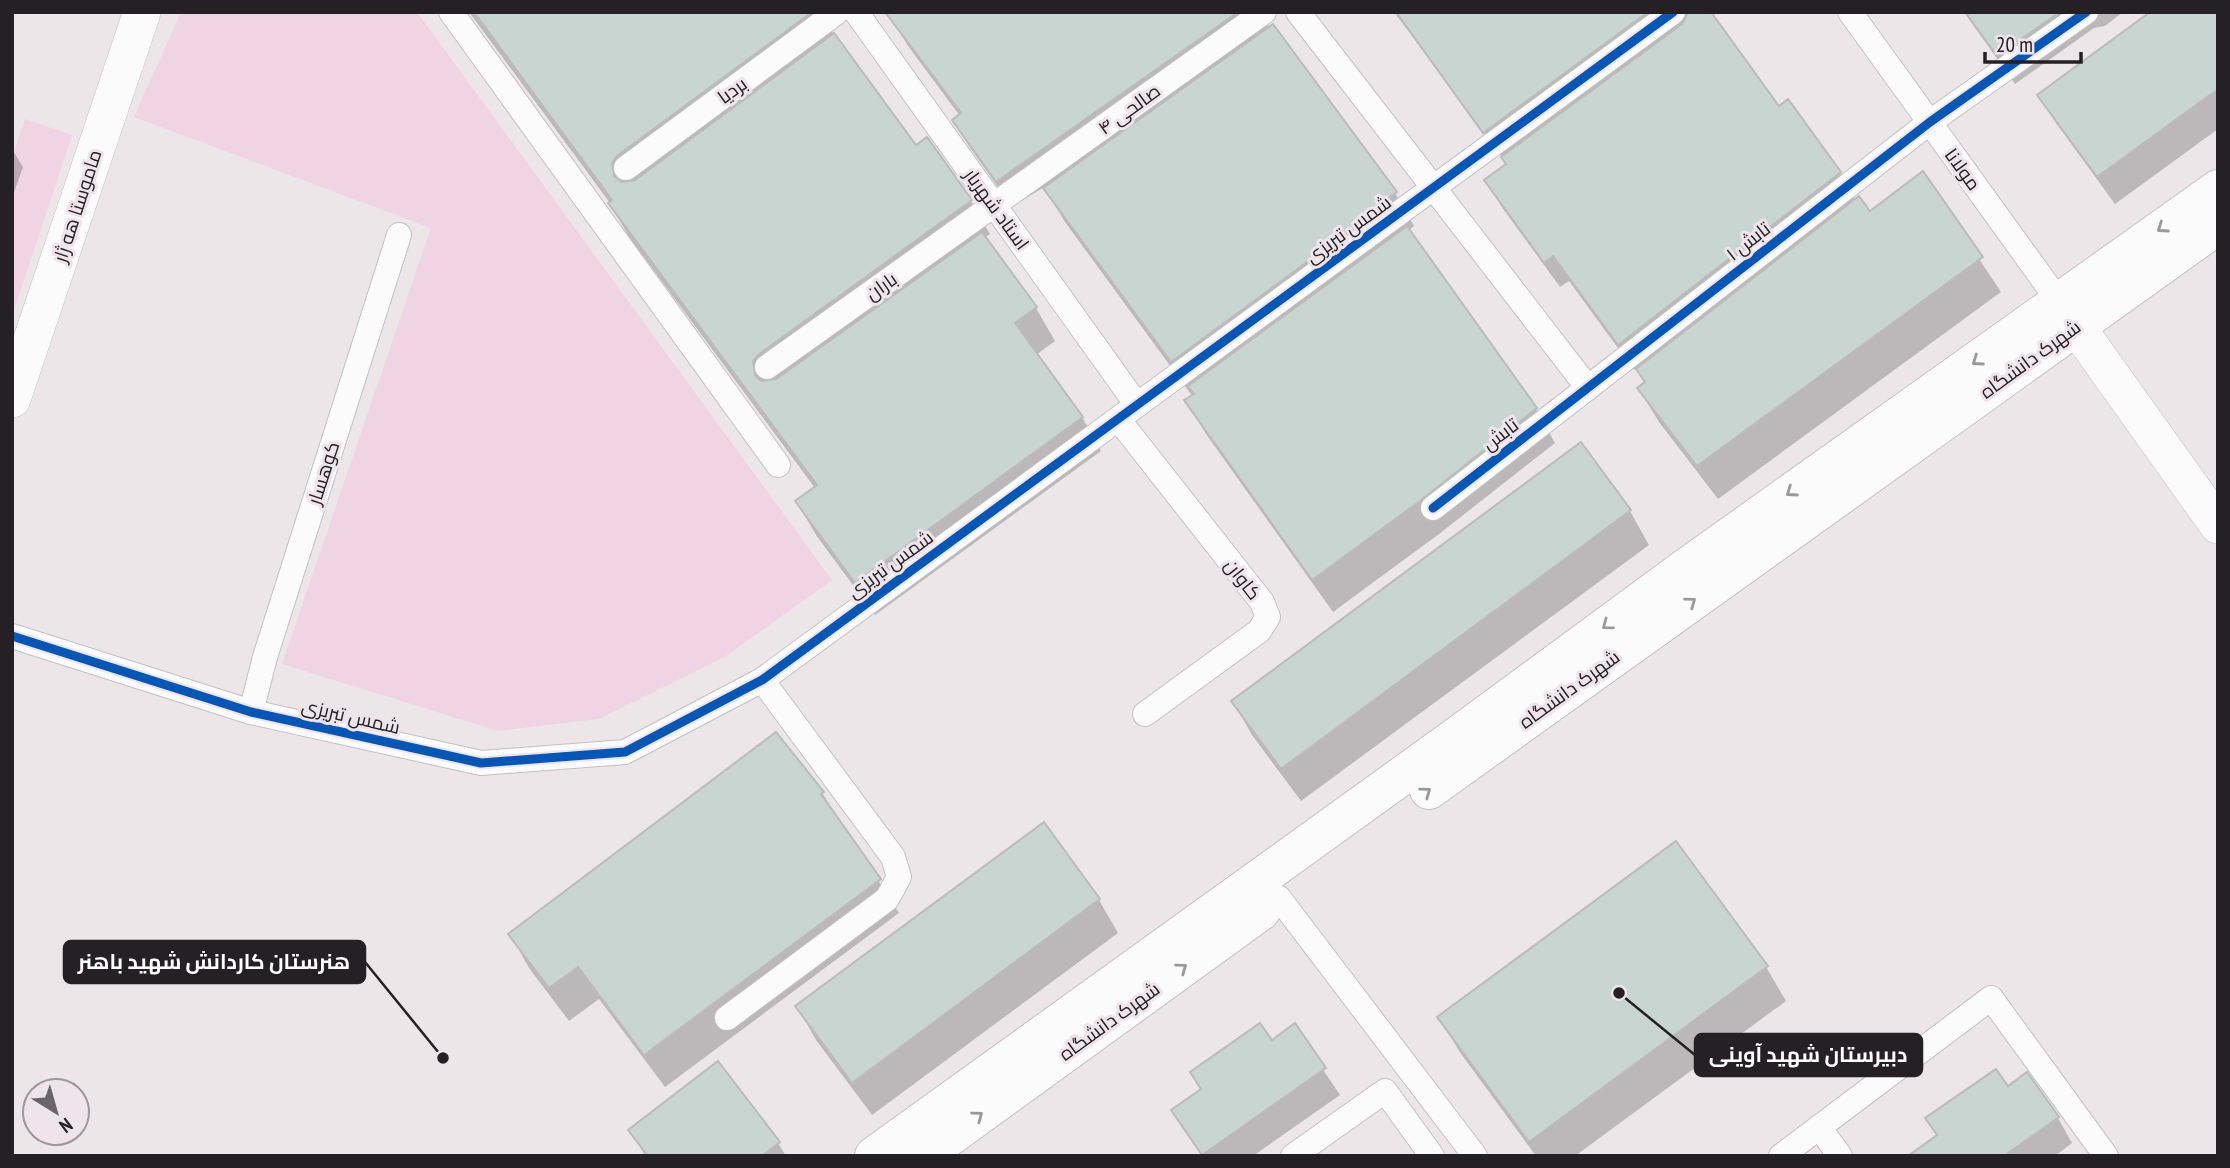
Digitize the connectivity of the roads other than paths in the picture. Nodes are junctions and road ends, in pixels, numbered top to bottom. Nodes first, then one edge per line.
1 (142, 12) edge
2 (451, 12) edge
3 (837, 12) edge
4 (856, 12) edge
5 (1264, 12) edge
6 (1298, 12) edge
7 (1673, 12) edge
8 (1850, 12) edge
9 (2086, 12) edge
10 (1930, 122) junction
11 (626, 168) dead end
12 (1432, 189) junction
13 (2218, 189) edge
14 (994, 205) junction
15 (2218, 225) edge
16 (399, 235) dead end
17 (2067, 313) junction
18 (767, 367) dead end
19 (1588, 388) junction
20 (12, 399) edge
21 (1128, 412) junction
22 (778, 465) dead end
23 (1433, 508) dead end
24 (2218, 525) edge
25 (12, 636) edge
26 (762, 680) junction
27 (251, 712) junction
28 (1145, 714) dead end
29 (1279, 898) junction
30 (727, 1018) dead end
31 (1819, 1127) junction
32 (2096, 1152) edge
33 (874, 1156) edge
34 (923, 1156) edge
35 (1293, 1156) edge
36 (1432, 1156) edge
37 (1475, 1156) edge
38 (1781, 1156) edge
39 (1840, 1156) edge

1 - 20 main road, ماموستا هه ژار
2 - 22 street
3 - 11 street, بردیا
4 - 14 street, استاد شهریار
5 - 14 street, صالحی ۴
6 - 12 street
7 - 12 street, شمس تبریزی
8 - 10 street, مولانا
9 - 10 street, تابش ۱
10 - 17 street, مولانا
10 - 19 street, تابش ۱
12 - 19 street
12 - 21 street, شمس تبریزی
13 -> 17 main road
14 - 18 street, باران
14 - 21 street, استاد شهریار
15 - 17 main road, شهرک دانشگاه
16 - 27 street, کوهسار
17 - 24 main road
29 -> 17 main road, شهرک دانشگاه
17 -> 33 main road
19 - 23 street, تابش
21 - 26 street, شمس تبریزی
21 - 28 street, کاوان
25 - 27 street, شمس تبریزی
26 - 27 street, شمس تبریزی
26 - 30 street
34 -> 29 main road, شهرک دانشگاه
29 - 37 street
31 - 32 street
31 - 38 street
31 - 39 street
35 - 36 street

